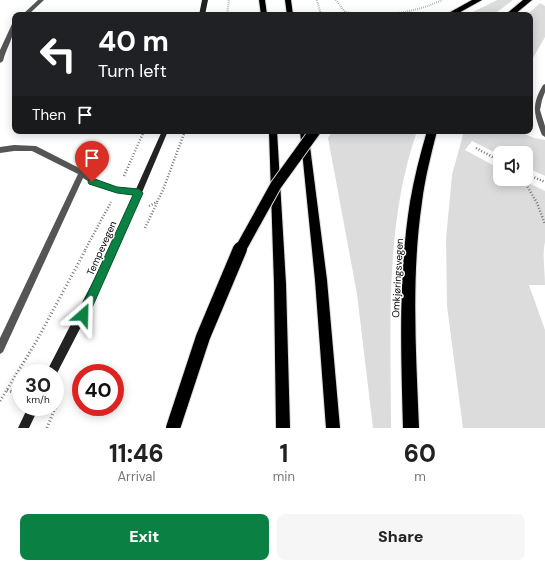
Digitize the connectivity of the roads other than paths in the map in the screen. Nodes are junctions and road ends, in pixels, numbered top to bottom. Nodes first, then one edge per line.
1 (41, 0) edge
2 (205, 0) edge
3 (262, 0) edge
4 (288, 0) edge
5 (478, 0) edge
6 (528, 0) edge
7 (28, 12) edge
8 (203, 12) edge
9 (264, 12) edge
10 (290, 12) edge
11 (455, 12) edge
12 (513, 12) edge
13 (12, 30) edge
14 (0, 61) edge
15 (545, 86) edge
16 (164, 134) edge
17 (273, 134) edge
18 (304, 134) edge
19 (313, 134) edge
20 (431, 134) edge
21 (545, 135) edge
22 (0, 150) edge
23 (82, 173) junction
24 (139, 193) junction
25 (0, 349) edge
26 (57, 364) edge
27 (410, 391) junction
28 (29, 416) edge
29 (23, 428) edge
30 (173, 428) edge
31 (283, 428) edge
32 (333, 428) edge
33 (411, 428) edge
34 (420, 428) edge

1 - 7 lane
2 - 8 street
3 - 9 main road
4 - 10 main road
5 - 11 highway
6 - 12 highway
13 - 14 lane
15 - 21 lane
16 - 24 street, Tempevegen
17 - 31 main road
18 - 32 main road
19 - 30 highway, bridge
20 - 27 highway, Omkjøringsvegen
22 - 23 lane
23 - 24 lane
23 - 25 lane
24 - 26 street, Tempevegen
27 - 33 highway, Omkjøringsvegen
27 - 34 highway
28 - 29 street

